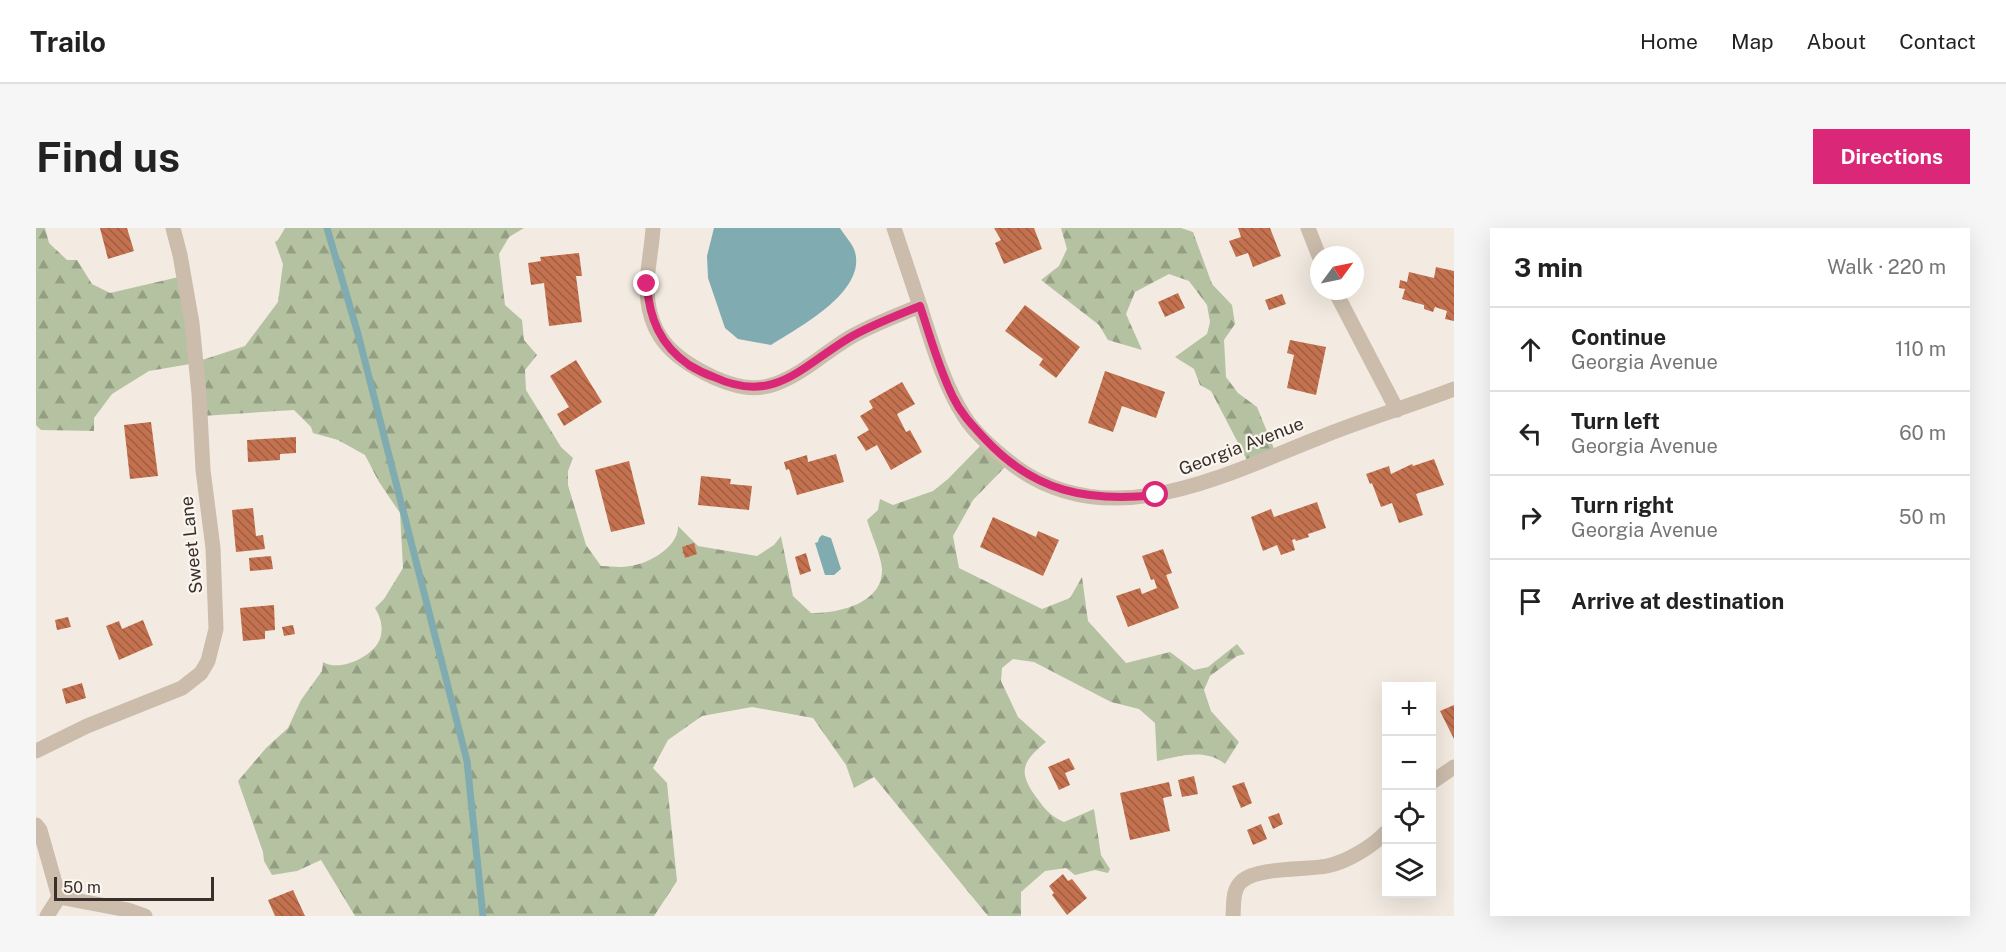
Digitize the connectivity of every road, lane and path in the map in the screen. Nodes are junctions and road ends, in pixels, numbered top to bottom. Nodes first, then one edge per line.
1 (173, 228) edge
2 (653, 228) edge
3 (894, 228) edge
4 (1308, 228) edge
5 (1315, 246) edge
6 (1340, 300) edge
7 (920, 306) junction
8 (1454, 389) edge
9 (1396, 410) junction
10 (36, 751) edge
11 (1454, 767) edge
12 (1436, 779) edge
13 (36, 825) edge
14 (1382, 836) edge
15 (59, 897) junction
16 (47, 916) edge
17 (145, 916) edge
18 (1233, 916) edge

1 - 10 street, Sweet Lane
2 - 7 street
3 - 7 street, Georgia Avenue
4 - 5 street
6 - 9 street
7 - 9 street, Georgia Avenue
8 - 9 street, Georgia Avenue
11 - 12 street
13 - 15 street
14 - 18 street
15 - 16 street
15 - 17 street

